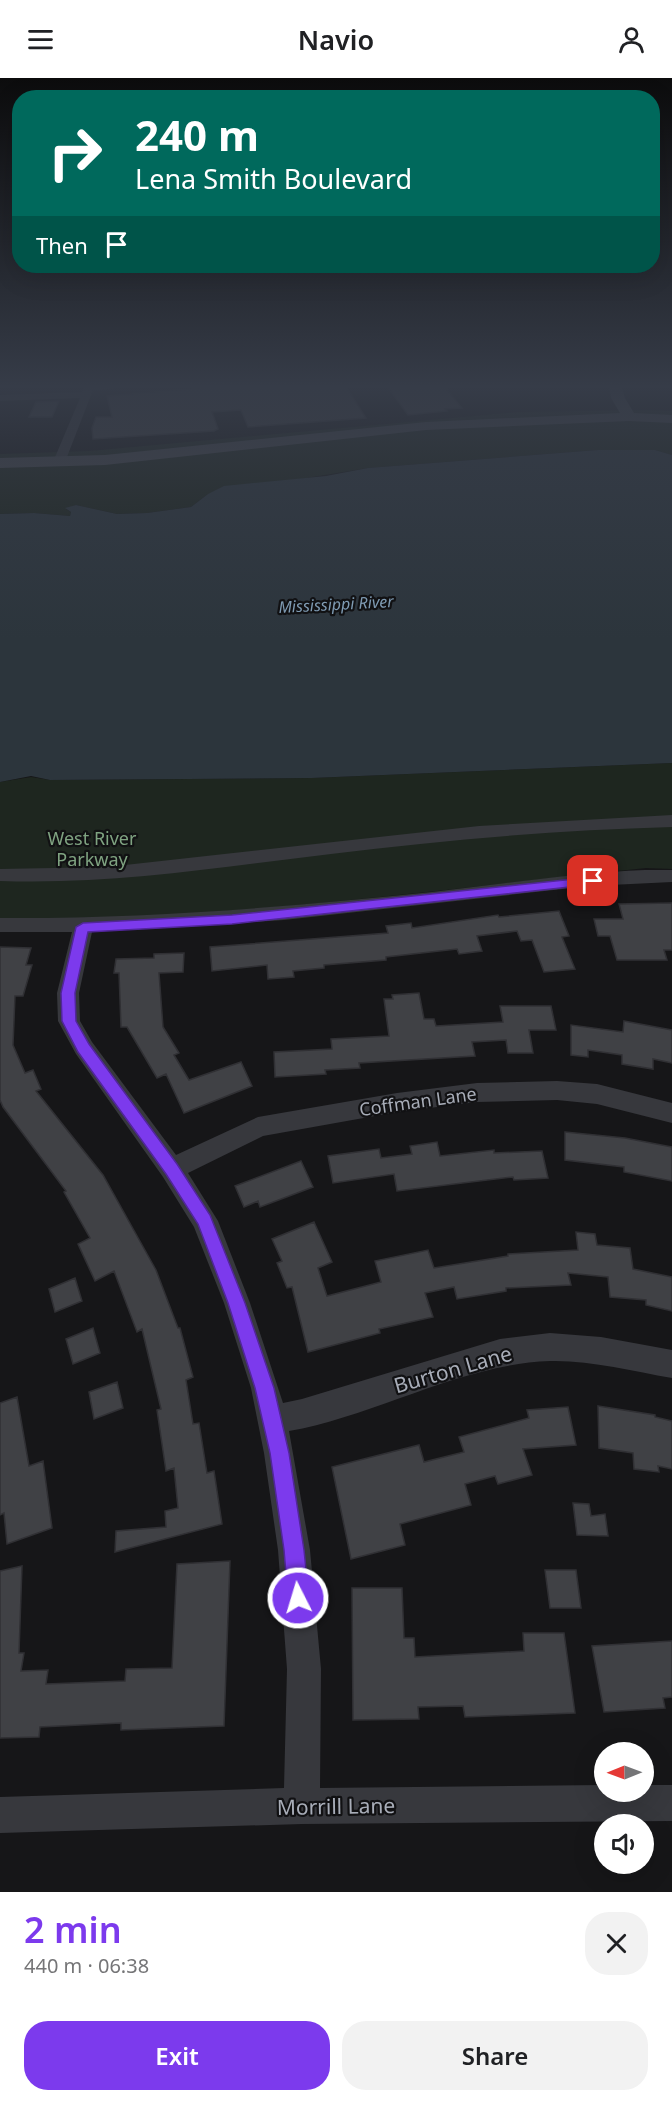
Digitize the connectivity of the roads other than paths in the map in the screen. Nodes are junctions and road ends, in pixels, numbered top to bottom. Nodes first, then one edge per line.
1 (672, 820) edge
2 (0, 875) edge
3 (672, 876) edge
4 (0, 926) edge
5 (83, 927) junction
6 (672, 1113) edge
7 (172, 1169) junction
8 (672, 1364) edge
9 (272, 1419) junction
10 (672, 1803) edge
11 (302, 1806) junction
12 (0, 1815) edge

1 - 2 street
3 - 5 street
4 - 5 street
5 - 7 street
6 - 7 street, Coffman Lane
7 - 9 street
8 - 9 street, Burton Lane
9 - 11 street
10 - 11 street, Morrill Lane
11 - 12 street, Morrill Lane

